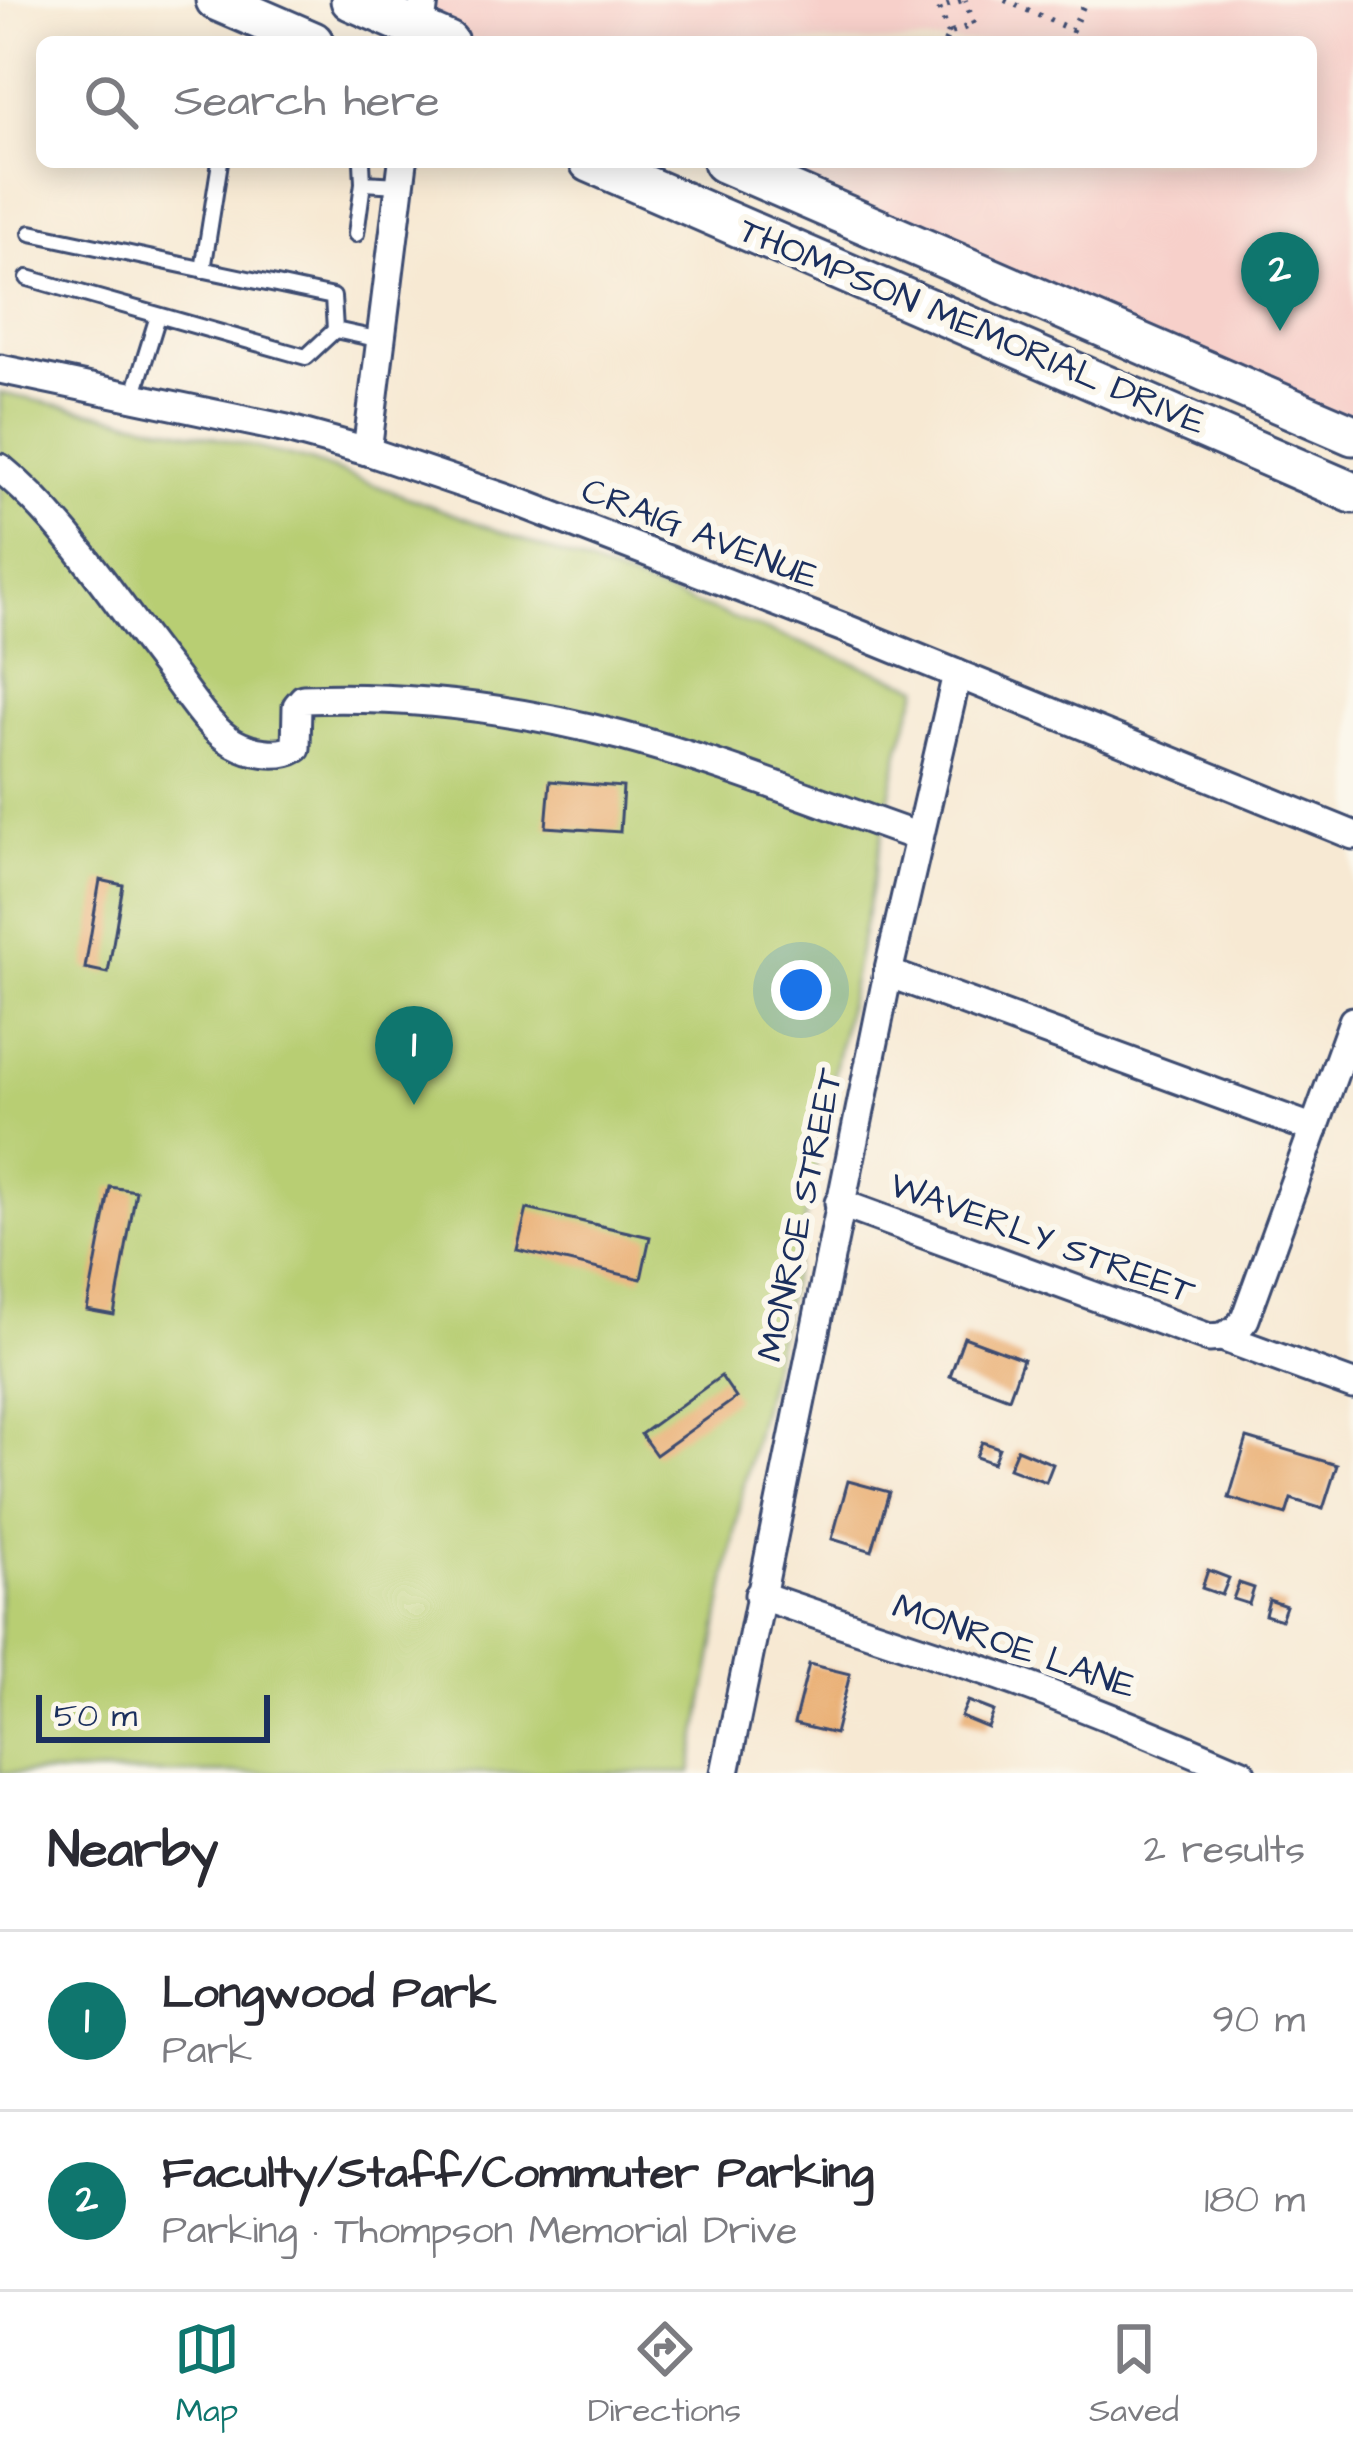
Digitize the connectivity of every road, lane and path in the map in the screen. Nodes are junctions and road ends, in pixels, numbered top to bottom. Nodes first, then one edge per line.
1 (351, 0) edge
2 (963, 0) edge
3 (1005, 0) edge
4 (1085, 0) edge
5 (235, 14) edge
6 (428, 28) edge
7 (296, 36) edge
8 (946, 36) edge
9 (951, 36) edge
10 (219, 168) edge
11 (362, 168) edge
12 (604, 168) edge
13 (737, 168) edge
14 (402, 174) edge
15 (363, 183) junction
16 (31, 233) dead end
17 (356, 234) dead end
18 (203, 270) junction
19 (28, 278) dead end
20 (158, 316) junction
21 (334, 330) junction
22 (380, 340) junction
23 (0, 369) edge
24 (133, 397) junction
25 (1353, 435) edge
26 (367, 451) junction
27 (0, 468) edge
28 (1353, 493) edge
29 (957, 674) junction
30 (1353, 835) edge
31 (919, 837) junction
32 (888, 973) junction
33 (1353, 1022) edge
34 (1344, 1076) edge
35 (1314, 1129) junction
36 (839, 1203) junction
37 (1222, 1337) junction
38 (1353, 1385) edge
39 (759, 1595) junction
40 (724, 1773) edge
41 (1242, 1773) edge

1 - 6 main road
2 - 8 path
2 - 9 path
3 - 4 path
5 - 7 main road
10 - 18 lane
11 - 15 lane
12 - 28 main road, THOMPSON MEMORIAL DRIVE
13 - 25 main road, THOMPSON MEMORIAL DRIVE
14 - 15 lane
14 - 22 street
15 - 17 lane
16 - 18 lane
18 - 21 lane
19 - 20 lane
20 - 21 lane
20 - 24 lane
21 - 22 lane
22 - 26 street
23 - 24 street, CRAIG AVENUE
24 - 26 street, CRAIG AVENUE
26 - 29 street, CRAIG AVENUE
27 - 31 street
29 - 30 street, CRAIG AVENUE
29 - 31 street, MONROE STREET
31 - 32 street, MONROE STREET
32 - 35 street
32 - 36 street, MONROE STREET
33 - 34 street
34 - 35 street
35 - 37 street
36 - 37 street, WAVERLY STREET
36 - 39 street, MONROE STREET
37 - 38 street, WAVERLY STREET
39 - 40 street, MONROE STREET
39 - 41 street, MONROE LANE

